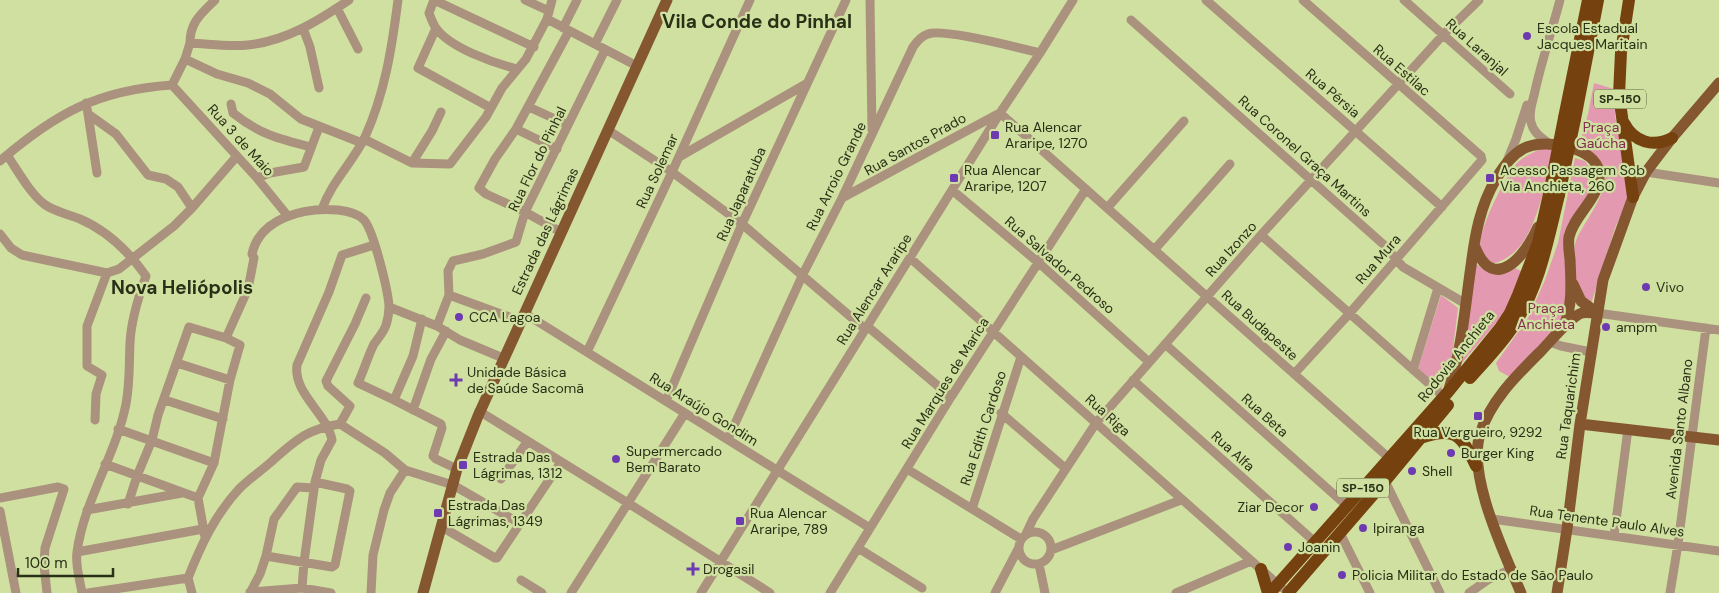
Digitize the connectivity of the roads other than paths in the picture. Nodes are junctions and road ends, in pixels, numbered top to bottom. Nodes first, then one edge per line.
1 (215, 0) edge
2 (349, 0) edge
3 (398, 0) edge
4 (434, 0) edge
5 (525, 0) edge
6 (552, 0) edge
7 (577, 0) edge
8 (617, 0) edge
9 (667, 0) edge
10 (750, 0) edge
11 (846, 0) edge
12 (870, 0) edge
13 (1073, 0) edge
14 (1206, 0) edge
15 (1303, 0) edge
16 (1404, 0) edge
17 (1480, 0) edge
18 (1560, 0) edge
19 (1588, 0) edge
20 (1598, 0) edge
21 (1629, 0) edge
22 (337, 8) junction
23 (548, 15) junction
24 (1130, 20) dead end
25 (303, 28) junction
26 (436, 28) junction
27 (566, 29) junction
28 (1444, 35) junction
29 (190, 42) junction
30 (595, 44) junction
31 (534, 47) junction
32 (358, 50) dead end
33 (605, 50) junction
34 (1040, 53) junction
35 (185, 59) junction
36 (637, 66) junction
37 (517, 69) junction
38 (1539, 75) junction
39 (1719, 83) edge
40 (807, 84) junction
41 (1398, 84) junction
42 (172, 85) junction
43 (319, 88) dead end
44 (1510, 94) dead end
45 (86, 103) junction
46 (231, 104) dead end
47 (529, 107) junction
48 (491, 108) junction
49 (441, 112) dead end
50 (1000, 112) junction
51 (88, 114) junction
52 (1570, 119) junction
53 (1622, 119) junction
54 (1184, 121) dead end
55 (568, 125) junction
56 (319, 127) junction
57 (516, 129) junction
58 (608, 130) junction
59 (1355, 132) junction
60 (872, 133) junction
61 (1672, 138) junction
62 (363, 141) junction
63 (1551, 145) junction
64 (311, 147) junction
65 (556, 148) junction
66 (237, 156) junction
67 (3, 158) edge
68 (679, 158) junction
69 (1482, 161) joint
70 (412, 163) junction
71 (1230, 164) dead end
72 (1505, 165) junction
73 (672, 172) junction
74 (1646, 172) junction
75 (97, 173) dead end
76 (257, 178) junction
77 (1312, 180) junction
78 (1719, 183) edge
79 (1086, 189) junction
80 (952, 190) junction
81 (1554, 194) junction
82 (1633, 197) junction
83 (842, 198) junction
84 (1108, 207) junction
85 (1442, 207) junction
86 (192, 208) junction
87 (322, 209) junction
88 (525, 212) junction
89 (1545, 213) junction
90 (287, 216) junction
91 (742, 224) junction
92 (561, 232) junction
93 (0, 234) edge
94 (1261, 235) junction
95 (374, 245) junction
96 (1474, 246) junction
97 (11, 248) junction
98 (1155, 249) junction
99 (0, 251) edge
100 (910, 258) junction
101 (134, 259) junction
102 (1396, 260) junction
103 (1039, 263) junction
104 (107, 274) junction
105 (803, 274) junction
106 (1571, 280) junction
107 (1438, 288) junction
108 (449, 295) junction
109 (1207, 296) junction
110 (366, 298) dead end
111 (1466, 304) junction
112 (389, 306) junction
113 (1597, 313) junction
114 (1349, 314) junction
115 (522, 317) junction
116 (422, 319) junction
117 (1564, 326) junction
118 (866, 327) junction
119 (442, 328) junction
120 (1706, 328) junction
121 (1719, 330) edge
122 (993, 333) junction
123 (226, 338) junction
124 (1550, 342) junction
125 (1165, 344) junction
126 (587, 352) junction
127 (1591, 352) junction
128 (1020, 356) junction
129 (503, 358) junction
130 (1149, 362) junction
131 (177, 363) junction
132 (1413, 370) junction
133 (1294, 374) junction
134 (230, 380) junction
135 (1133, 380) junction
136 (1446, 394) junction
137 (952, 397) junction
138 (164, 400) junction
139 (394, 400) junction
140 (666, 401) junction
141 (413, 410) junction
142 (479, 412) junction
143 (685, 413) junction
144 (1001, 413) junction
145 (223, 419) junction
146 (95, 420) dead end
147 (1096, 423) junction
148 (340, 424) junction
149 (1580, 424) junction
150 (328, 426) junction
151 (118, 429) junction
152 (1628, 429) junction
153 (1692, 437) junction
154 (1420, 438) junction
155 (728, 439) junction
156 (152, 440) junction
157 (1719, 440) edge
158 (527, 442) junction
159 (1389, 458) junction
160 (561, 462) junction
161 (214, 463) junction
162 (105, 464) junction
163 (1476, 466) junction
164 (1065, 468) junction
165 (457, 469) junction
166 (907, 469) junction
167 (405, 470) junction
168 (776, 470) junction
169 (137, 476) junction
170 (501, 479) dead end
171 (1385, 481) junction
172 (314, 485) junction
173 (453, 485) junction
174 (182, 493) junction
175 (0, 498) edge
176 (198, 498) junction
177 (1181, 500) junction
178 (628, 503) junction
179 (128, 504) junction
180 (1347, 506) junction
181 (972, 509) junction
182 (0, 510) edge
183 (87, 510) junction
184 (1492, 519) junction
185 (519, 523) junction
186 (442, 526) junction
187 (870, 528) junction
188 (1567, 529) junction
189 (204, 533) junction
190 (1340, 534) junction
191 (1024, 536) junction
192 (1614, 536) junction
193 (1315, 542) junction
194 (1678, 544) junction
195 (858, 548) junction
196 (1018, 549) junction
197 (1051, 550) junction
198 (1719, 551) edge
199 (77, 552) junction
200 (266, 556) junction
201 (304, 562) junction
202 (721, 562) junction
203 (1039, 564) junction
204 (1256, 565) junction
205 (1512, 569) junction
206 (188, 578) junction
207 (521, 580) dead end
208 (302, 588) junction
209 (922, 588) dead end
210 (1278, 591) edge
211 (16, 593) edge
212 (47, 593) edge
213 (82, 593) edge
214 (88, 593) edge
215 (192, 593) edge
216 (250, 593) edge
217 (331, 593) edge
218 (371, 593) edge
219 (422, 593) edge
220 (542, 593) edge
221 (571, 593) edge
222 (701, 593) edge
223 (770, 593) edge
224 (830, 593) edge
225 (995, 593) edge
226 (1046, 593) edge
227 (1176, 593) edge
228 (1370, 593) edge
229 (1440, 593) edge
230 (1469, 593) edge
231 (1521, 593) edge
232 (1557, 593) edge
233 (1670, 593) edge

1 - 29 street
2 - 22 street
3 - 62 street
4 - 26 street
4 - 31 street
5 - 23 street
6 - 23 street
7 - 27 street
8 - 30 street
9 - 36 main road, Estrada das Lágrimas
10 - 68 street, Rua Solemar
11 - 40 street, Rua Japaratuba
12 - 60 street
13 - 34 street, Rua Alencar Araripe
14 - 59 street, Rua Pérsia
15 - 41 street, Rua Estilac
16 - 28 street, Rua Laranjal
17 - 28 street, Rua Izonzo
18 - 38 street
19 - 52 highway, Rodovia Anchieta / SP-150
20 - 52 highway, Rodovia Anchieta / SP-150
21 - 53 highway, SP-150
22 - 25 street
22 - 32 street
23 - 27 street
23 - 31 street
24 - 77 street, Rua Coronel Graça Martins
25 - 29 street
25 - 43 street
26 - 37 street
26 - 48 street
27 - 30 street
27 - 47 street
28 - 41 street, Rua Izonzo
28 - 44 street, Rua Laranjal
29 - 35 street
30 - 33 street
31 - 37 street
33 - 36 street
33 - 55 street, Rua Flor do Pinhal
34 - 50 street, Rua Alencar Araripe
34 - 60 street, Rua Arroio Grande
35 - 42 street
35 - 56 street
36 - 58 main road, Estrada das Lágrimas
37 - 48 street
38 - 63 street
38 - 72 street
39 - 61 main road, Rua Taquarichim
40 - 68 street
40 - 91 street, Rua Japaratuba
41 - 59 street, Rua Izonzo
41 - 69 street, Rua Estilac
42 - 45 street
42 - 66 street, Rua 3 de Maio
45 - 51 street
45 - 67 street
46 - 64 street
47 - 55 street
47 - 57 street
48 - 70 street
49 - 70 street
50 - 79 street, Rua Budapeste
50 - 80 street, Rua Alencar Araripe
50 - 83 street, Rua Santos Prado
51 - 75 street
51 - 86 street
52 - 81 highway, Rodovia Anchieta / SP-150, bridge
53 - 61 highway
53 - 82 highway, SP-150
54 - 84 street
55 - 65 street, Rua Flor do Pinhal
56 - 62 street
56 - 64 street
57 - 65 street
57 - 88 street
58 - 73 street
58 - 92 main road, Estrada das Lágrimas
59 - 77 street, Rua Izonzo
59 - 85 street, Rua Pérsia
60 - 83 street, Rua Arroio Grande
61 - 74 main road, Rua Taquarichim
62 - 70 street
62 - 87 street
63 - 72 main road
63 - 106 main road
64 - 76 street
65 - 88 street, Rua Flor do Pinhal
66 - 76 street, Rua 3 de Maio
66 - 86 street
67 - 101 street
68 - 73 street, Rua Solemar
69 - 85 street, Rua Mura
71 - 98 street
72 - 96 main road
73 - 91 street
73 - 126 street, Rua Solemar
74 - 78 street
74 - 82 main road, Rua Taquarichim
76 - 90 street, Rua 3 de Maio
77 - 94 street, Rua Izonzo
77 - 102 street, Rua Coronel Graça Martins
79 - 84 street, Rua Budapeste
79 - 103 street, Rua Marques de Marica
80 - 100 street, Rua Alencar Araripe
80 - 103 street, Rua Salvador Pedroso
81 - 89 highway, Rodovia Anchieta / SP-150
81 - 154 highway, Rodovia Anchieta / SP-150
82 - 113 main road, Rua Taquarichim
83 - 105 street, Rua Arroio Grande
84 - 98 street, Rua Budapeste
85 - 102 street, Rua Mura
86 - 101 street
87 - 90 street
87 - 95 street
88 - 92 street
88 - 108 street, Rua Flor do Pinhal
89 - 96 main road
89 - 136 highway, Rodovia Anchieta / SP-150
90 - 123 street
91 - 105 street
91 - 140 street, Rua Japaratuba
92 - 115 main road, Estrada das Lágrimas
93 - 97 street
94 - 109 street, Rua Izonzo
94 - 114 street
95 - 112 street
95 - 150 street
96 - 111 main road
97 - 99 street
97 - 104 street
98 - 109 street, Rua Budapeste
100 - 118 street, Rua Alencar Araripe
100 - 122 street, Rua Riga
101 - 104 street
101 - 151 street
102 - 107 street, Rua Coronel Graça Martins
102 - 114 street, Rua Mura
103 - 122 street, Rua Marques de Marica
103 - 130 street, Rua Salvador Pedroso
104 - 146 street
105 - 118 street
105 - 155 street, Rua Arroio Grande
106 - 113 main road
106 - 117 main road
107 - 111 street, Rua Coronel Graça Martins
107 - 132 street
108 - 115 street, Rua Araújo Gondim
108 - 119 street, Rua Flor do Pinhal
109 - 125 street, Rua Izonzo
109 - 133 street, Rua Budapeste
110 - 148 street
111 - 136 main road
112 - 116 street
112 - 139 street
113 - 117 main road
113 - 120 street
113 - 127 main road, Rua Taquarichim
114 - 132 street
114 - 133 street, Rua Mura
115 - 126 street, Rua Araújo Gondim
115 - 129 main road, Estrada das Lágrimas
116 - 119 street
116 - 139 street
117 - 124 main road
118 - 137 street
118 - 168 street, Rua Alencar Araripe
119 - 129 street
119 - 141 street, Rua Flor do Pinhal
120 - 121 street
120 - 153 street, Avenida Santo Albano
122 - 128 street, Rua Riga
122 - 137 street, Rua Marques de Marica
123 - 131 street
123 - 134 street
124 - 127 street
124 - 163 main road
125 - 130 street, Rua Izonzo
125 - 180 street, Rua Beta
126 - 140 street, Rua Araújo Gondim
127 - 149 main road, Rua Taquarichim
128 - 144 street, Rua Edith Cardoso
128 - 147 street, Rua Riga
129 - 142 main road, Estrada das Lágrimas
130 - 135 street, Rua Izonzo
131 - 134 street
131 - 138 street
132 - 136 street
133 - 159 street, Rua Budapeste
134 - 145 street
135 - 147 street, Rua Izonzo
135 - 193 street, Rua Alfa
136 - 159 highway, Rodovia Anchieta / SP-150
137 - 166 street, Rua Marques de Marica
138 - 145 street
138 - 156 street
139 - 141 street
140 - 143 street, Rua Araújo Gondim
141 - 165 street
142 - 158 street
142 - 165 main road, Estrada das Lágrimas
143 - 155 street, Rua Araújo Gondim
143 - 178 street
144 - 164 street
144 - 181 street, Rua Edith Cardoso
145 - 161 street
147 - 164 street, Rua Izonzo
147 - 177 street, Rua Riga
148 - 150 street
148 - 167 street
149 - 152 main road
149 - 188 main road, Rua Taquarichim
150 - 172 street
150 - 189 street
151 - 156 street
151 - 162 street
152 - 153 main road
152 - 192 street
153 - 157 main road
153 - 194 street, Avenida Santo Albano
154 - 163 highway
154 - 171 highway, Rodovia Anchieta / SP-150
155 - 168 street, Rua Araújo Gondim
156 - 161 street
156 - 169 street
158 - 160 street
158 - 170 street
159 - 180 highway, Rodovia Anchieta / SP-150
160 - 178 street
160 - 185 street
161 - 176 street
162 - 169 street
162 - 183 street
163 - 184 main road
164 - 191 street, Rua Izonzo
165 - 173 main road, Estrada das Lágrimas
166 - 181 street
166 - 187 street, Rua Marques de Marica
167 - 173 street
167 - 218 street
168 - 187 street, Rua Araújo Gondim
168 - 202 street, Rua Alencar Araripe
169 - 174 street
169 - 179 street
171 - 190 highway, Rodovia Anchieta / SP-150
171 - 229 street
172 - 200 street
172 - 201 street
172 - 201 street
173 - 185 street
173 - 186 main road, Estrada das Lágrimas
174 - 176 street
174 - 179 street
175 - 212 street
176 - 189 street
177 - 197 street
177 - 204 street, Rua Riga
178 - 202 street
178 - 221 street
179 - 183 street
180 - 193 highway, Rodovia Anchieta / SP-150
181 - 191 street
182 - 211 street
183 - 199 street
184 - 188 street, Rua Tenente Paulo Alves
184 - 205 main road
185 - 186 street
186 - 219 main road, Estrada das Lágrimas
187 - 195 street, Rua Marques de Marica
188 - 192 street, Rua Tenente Paulo Alves
188 - 232 main road, Rua Taquarichim
189 - 199 street
189 - 206 street
190 - 210 highway, Rodovia Anchieta / SP-150
190 - 228 street
191 - 196 street
191 - 197 street
192 - 194 street, Rua Tenente Paulo Alves
193 - 210 highway, Rodovia Anchieta / SP-150
194 - 198 street, Rua Tenente Paulo Alves
194 - 233 street, Avenida Santo Albano
195 - 209 street
195 - 224 street, Rua Marques de Marica
196 - 203 street
196 - 225 street
197 - 203 street
199 - 213 street
200 - 201 street
200 - 216 street
201 - 208 street
202 - 222 street, Rua Alencar Araripe
202 - 223 street
203 - 226 street
204 - 210 highway
204 - 227 street
205 - 230 street
205 - 231 main road
206 - 214 street
206 - 215 street
207 - 220 street
208 - 216 street
208 - 217 street

